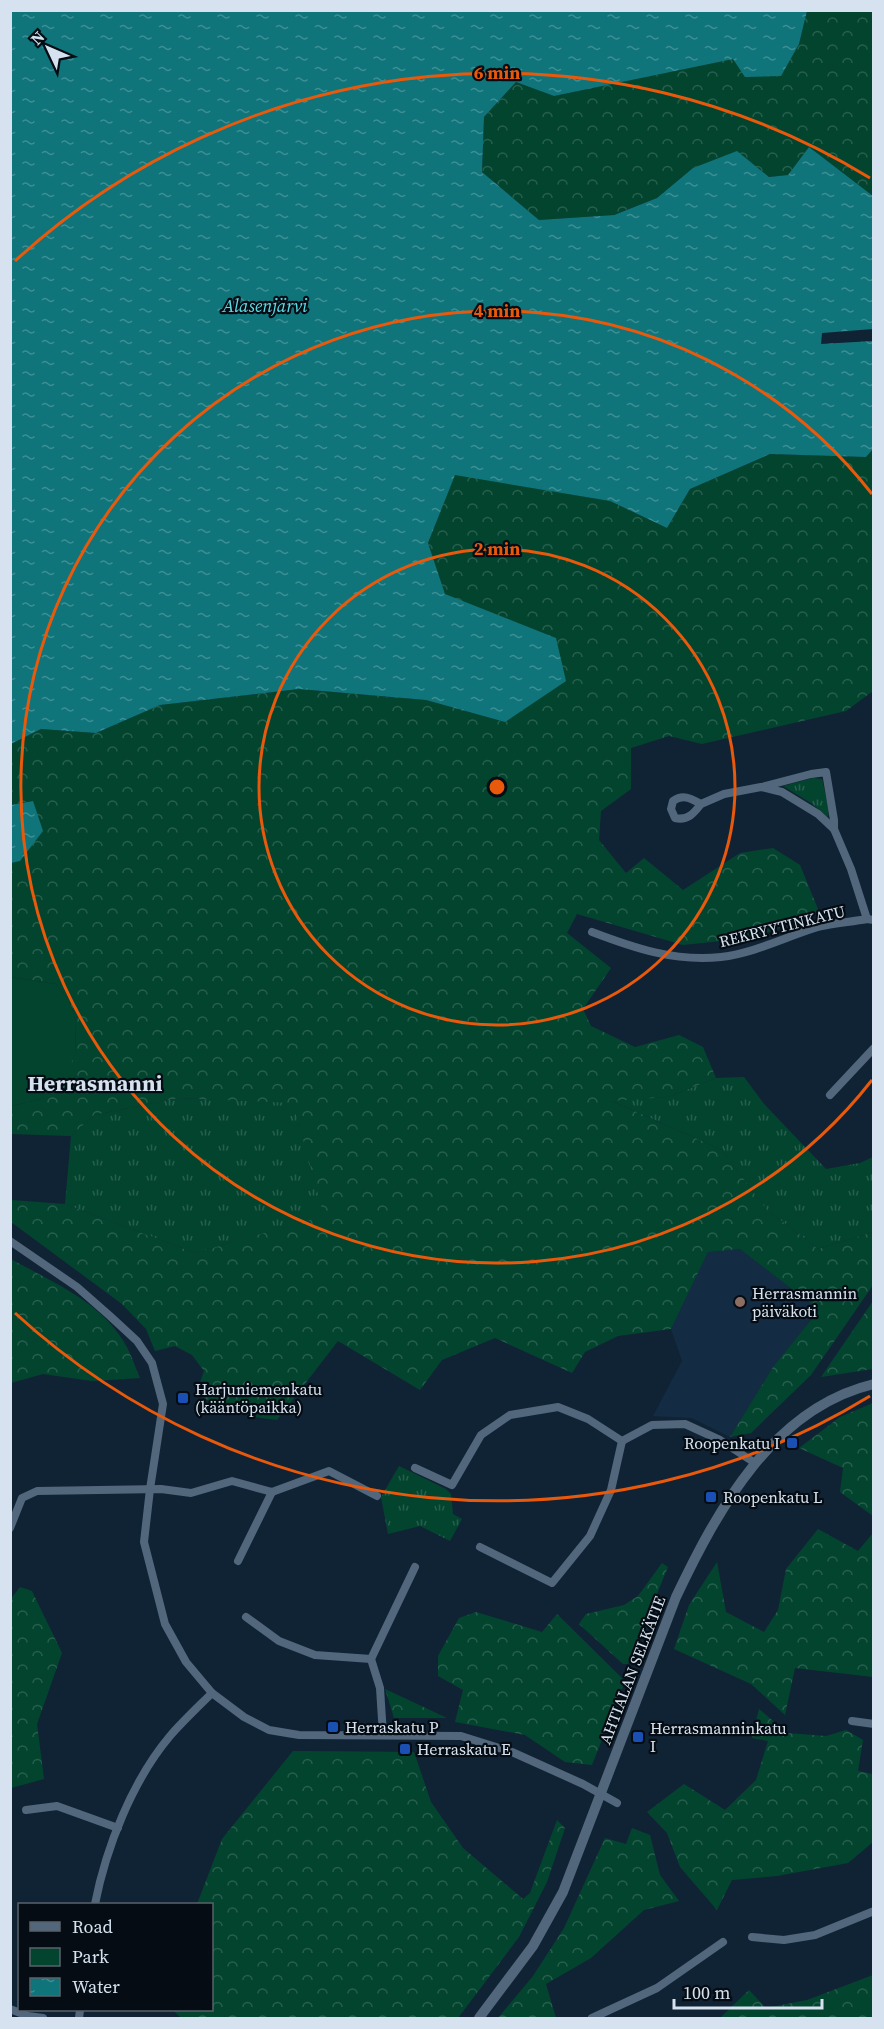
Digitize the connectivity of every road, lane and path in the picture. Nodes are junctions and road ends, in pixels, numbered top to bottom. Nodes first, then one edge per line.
1 (761, 787) junction
2 (701, 804) dead end
3 (834, 829) junction
4 (870, 920) edge
5 (592, 932) dead end
6 (873, 1048) edge
7 (830, 1095) dead end
8 (10, 1241) edge
9 (873, 1384) edge
10 (622, 1441) junction
11 (755, 1463) junction
12 (415, 1468) dead end
13 (150, 1489) junction
14 (272, 1492) junction
15 (377, 1496) dead end
16 (10, 1528) edge
17 (480, 1547) dead end
18 (238, 1561) dead end
19 (415, 1567) dead end
20 (246, 1617) dead end
21 (371, 1659) junction
22 (212, 1693) junction
23 (852, 1721) dead end
24 (873, 1724) edge
25 (383, 1735) junction
26 (600, 1794) junction
27 (617, 1803) dead end
28 (26, 1810) dead end
29 (118, 1828) junction
30 (94, 1903) edge
31 (873, 1911) edge
32 (752, 1937) dead end
33 (723, 1942) dead end
34 (10, 2009) edge
35 (43, 2019) edge
36 (478, 2019) edge
37 (592, 2019) edge

1 - 2 street
1 - 3 street
1 - 3 street
3 - 4 street
4 - 5 street, REKRYYTINKATU
6 - 7 street
8 - 13 street
9 - 11 street, AHTIALAN SELKÄTIE
10 - 11 street
10 - 12 street
10 - 17 street
11 - 26 street, AHTIALAN SELKÄTIE
13 - 14 street
13 - 16 street
13 - 22 street
14 - 15 street
14 - 18 street
19 - 21 street
20 - 21 street
21 - 25 street
22 - 25 street
22 - 29 street
23 - 24 street
25 - 26 street
26 - 27 street
26 - 36 street, AHTIALAN SELKÄTIE
28 - 29 street
29 - 30 street
31 - 32 street
33 - 37 street
34 - 35 street

